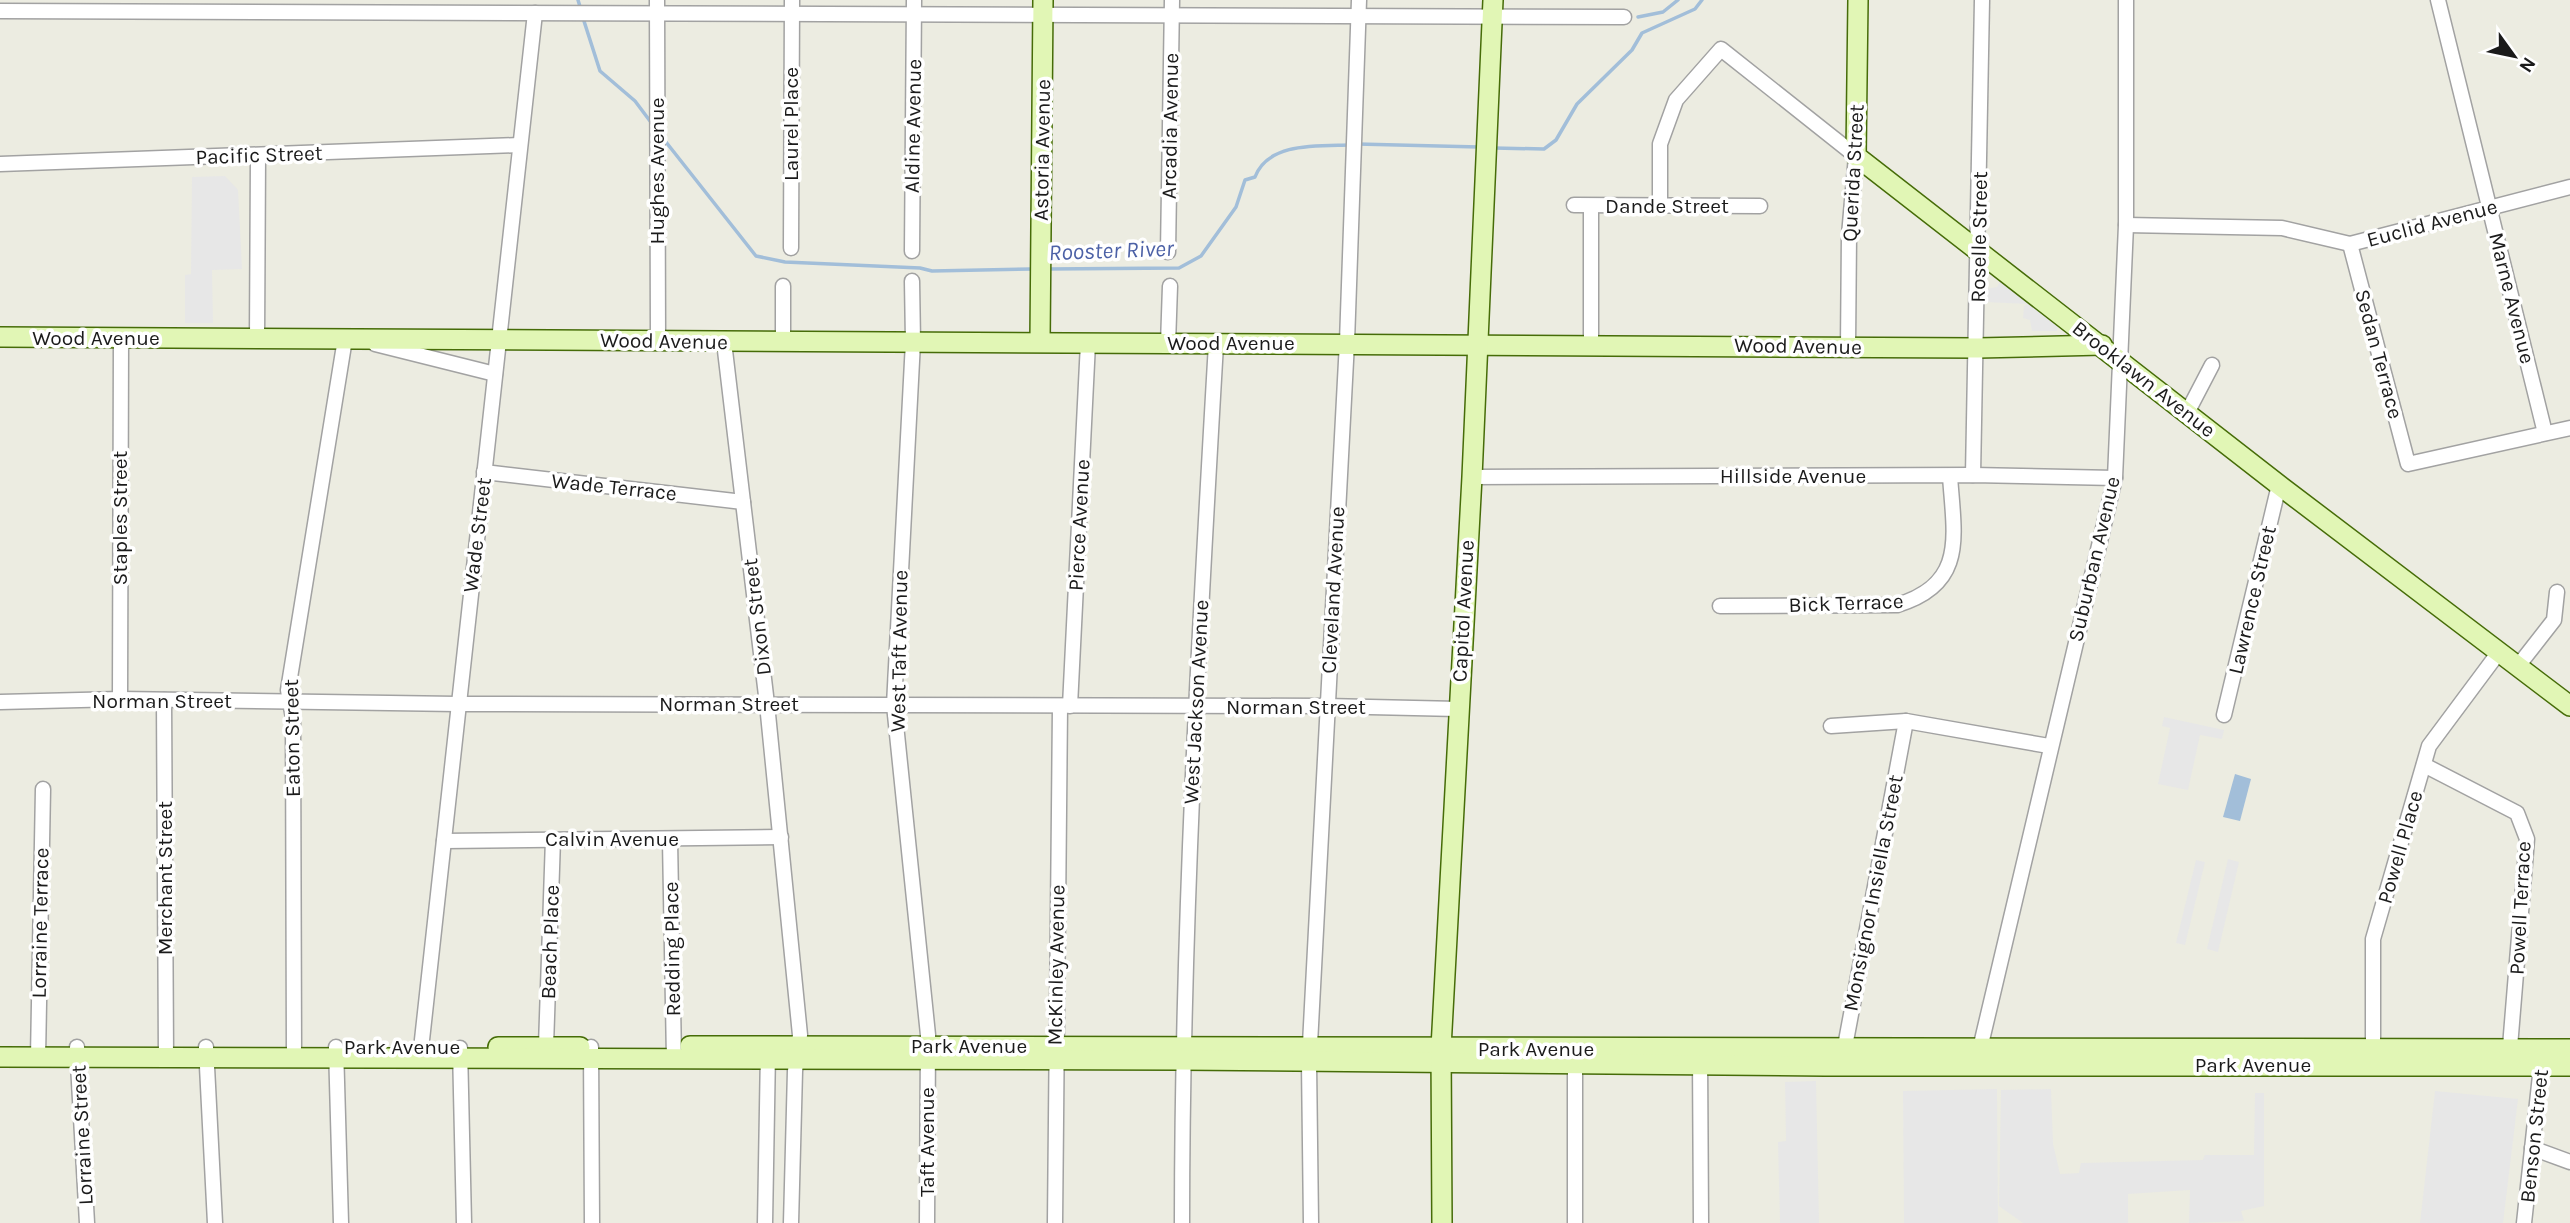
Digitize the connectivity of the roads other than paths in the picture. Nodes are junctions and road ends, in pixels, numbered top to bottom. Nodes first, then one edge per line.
1 (657, 0) edge
2 (914, 0) edge
3 (1172, 0) edge
4 (1359, 0) edge
5 (1858, 0) edge
6 (1982, 0) edge
7 (2126, 0) edge
8 (2438, 0) edge
9 (165, 5) edge
10 (1043, 6) edge
11 (792, 7) edge
12 (1492, 8) edge
13 (0, 11) edge
14 (535, 13) junction
15 (657, 16) junction
16 (1172, 16) junction
17 (914, 17) junction
18 (1357, 17) junction
19 (1624, 17) dead end
20 (519, 145) junction
21 (258, 156) junction
22 (1856, 156) junction
23 (0, 164) edge
24 (2570, 187) edge
25 (1574, 205) dead end
26 (1591, 206) junction
27 (1660, 206) junction
28 (1760, 206) dead end
29 (2489, 207) junction
30 (2126, 225) junction
31 (2350, 244) junction
32 (791, 248) dead end
33 (912, 251) dead end
34 (1979, 251) junction
35 (1168, 252) dead end
36 (912, 281) dead end
37 (783, 286) dead end
38 (1170, 286) dead end
39 (0, 337) edge
40 (121, 338) junction
41 (257, 339) junction
42 (353, 339) junction
43 (499, 339) junction
44 (658, 341) junction
45 (783, 341) junction
46 (724, 342) junction
47 (913, 342) junction
48 (1040, 342) junction
49 (1347, 342) junction
50 (1088, 343) junction
51 (1168, 344) junction
52 (1216, 344) junction
53 (1476, 344) junction
54 (1591, 344) junction
55 (2102, 345) junction
56 (1849, 346) junction
57 (1978, 348) junction
58 (2120, 359) junction
59 (2212, 365) dead end
60 (495, 374) junction
61 (2187, 413) junction
62 (2570, 428) edge
63 (2544, 433) junction
64 (484, 472) junction
65 (1973, 475) junction
66 (1951, 476) junction
67 (1472, 477) junction
68 (2115, 478) junction
69 (2279, 485) junction
70 (743, 502) junction
71 (2557, 592) dead end
72 (1720, 606) dead end
73 (2499, 652) junction
74 (2518, 666) junction
75 (120, 699) junction
76 (164, 700) junction
77 (0, 702) edge
78 (290, 702) junction
79 (457, 704) junction
80 (767, 704) junction
81 (894, 705) junction
82 (1195, 706) junction
83 (1326, 706) junction
84 (2570, 706) edge
85 (1065, 707) junction
86 (1458, 709) junction
87 (2224, 715) dead end
88 (1906, 721) junction
89 (1831, 726) dead end
90 (2049, 746) junction
91 (2424, 765) junction
92 (43, 789) dead end
93 (781, 837) junction
94 (553, 839) junction
95 (670, 840) junction
96 (444, 841) junction
97 (0, 1046) edge
98 (546, 1046) junction
99 (2570, 1049) edge
100 (38, 1052) junction
101 (77, 1052) junction
102 (166, 1052) junction
103 (207, 1052) junction
104 (294, 1052) junction
105 (421, 1052) junction
106 (336, 1053) junction
107 (460, 1053) junction
108 (591, 1053) junction
109 (674, 1053) junction
110 (768, 1053) junction
111 (797, 1053) junction
112 (1054, 1053) junction
113 (927, 1054) junction
114 (1182, 1054) junction
115 (1310, 1055) junction
116 (1441, 1056) junction
117 (1843, 1056) junction
118 (1978, 1056) junction
119 (0, 1057) edge
120 (1575, 1057) junction
121 (1700, 1057) junction
122 (2373, 1057) junction
123 (2509, 1058) junction
124 (2542, 1058) junction
125 (2570, 1066) edge
126 (2532, 1148) junction
127 (2570, 1163) edge
128 (87, 1223) edge
129 (215, 1223) edge
130 (341, 1223) edge
131 (464, 1223) edge
132 (592, 1223) edge
133 (765, 1223) edge
134 (791, 1223) edge
135 (927, 1223) edge
136 (1055, 1223) edge
137 (1182, 1223) edge
138 (1311, 1223) edge
139 (1442, 1223) edge
140 (1575, 1223) edge
141 (1701, 1223) edge
142 (2524, 1223) edge

1 - 15 street, Hughes Avenue
2 - 17 street, Aldine Avenue
3 - 16 street, Arcadia Avenue
4 - 18 street, Cleveland Avenue
5 - 22 main road, Querida Street
6 - 34 street, Roselle Street
7 - 30 street, Suburban Avenue
8 - 29 street, Marne Avenue
9 - 13 street
9 - 14 street
10 - 16 street
10 - 17 street
10 - 48 main road, Astoria Avenue
11 - 15 street
11 - 17 street
11 - 32 street, Laurel Place
12 - 18 street
12 - 19 street
12 - 53 main road, Capitol Avenue
14 - 15 street
14 - 20 street, Wade Street
15 - 44 street, Hughes Avenue
16 - 18 street
16 - 35 street, Arcadia Avenue
17 - 33 street, Aldine Avenue
18 - 49 street, Cleveland Avenue
20 - 21 street, Pacific Street
20 - 43 street, Wade Street
21 - 23 street, Pacific Street
21 - 41 street
22 - 27 street, Brooklawn Avenue
22 - 34 main road, Brooklawn Avenue
22 - 56 street, Querida Street
24 - 29 street, Euclid Avenue
25 - 26 street, Dande Street
26 - 27 street, Dande Street
26 - 54 street
27 - 28 street, Dande Street
29 - 31 street, Euclid Avenue
29 - 63 street, Marne Avenue
30 - 31 street, Euclid Avenue
30 - 58 street, Suburban Avenue
31 - 63 street, Sedan Terrace
34 - 55 main road, Brooklawn Avenue
34 - 57 street, Roselle Street
36 - 47 street, West Taft Avenue
37 - 45 street
38 - 51 street
39 - 40 main road, Wood Avenue
40 - 41 main road, Wood Avenue
40 - 75 street, Staples Street
41 - 42 main road, Wood Avenue
42 - 43 main road, Wood Avenue
42 - 60 street, Wood Avenue
42 - 78 street, Eaton Street
43 - 44 main road, Wood Avenue
43 - 60 street, Wade Street
44 - 46 main road, Wood Avenue
45 - 46 main road, Wood Avenue
45 - 47 main road, Wood Avenue
46 - 70 street, Dixon Street
47 - 48 main road, Wood Avenue
47 - 81 street, West Taft Avenue
48 - 50 main road, Wood Avenue
49 - 52 main road, Wood Avenue
49 - 53 main road, Wood Avenue
49 - 83 street, Cleveland Avenue
50 - 51 main road, Wood Avenue
50 - 85 street, Pierce Avenue
51 - 52 main road, Wood Avenue
52 - 82 street, West Jackson Avenue
53 - 54 main road, Wood Avenue
53 - 67 main road, Capitol Avenue
54 - 56 main road, Wood Avenue
55 - 57 main road, Wood Avenue
55 - 58 main road, Brooklawn Avenue
56 - 57 main road, Wood Avenue
57 - 65 street, Roselle Street
58 - 61 main road, Brooklawn Avenue
58 - 68 street, Suburban Avenue
59 - 61 street
60 - 64 street, Wade Street
61 - 69 main road, Brooklawn Avenue
62 - 63 street
64 - 70 street, Wade Terrace
64 - 79 street, Wade Street
65 - 66 street, Hillside Avenue
65 - 68 street, Hillside Avenue
66 - 67 street, Hillside Avenue
66 - 72 street, Bick Terrace
67 - 86 main road, Capitol Avenue
68 - 90 street, Suburban Avenue
69 - 73 main road, Brooklawn Avenue
69 - 87 street, Lawrence Street
70 - 80 street, Dixon Street
71 - 74 street
73 - 74 main road, Brooklawn Avenue
73 - 91 street, Powell Place
74 - 84 main road, Brooklawn Avenue
75 - 76 street, Norman Street
75 - 77 street, Norman Street
76 - 78 street, Norman Street
76 - 102 street, Merchant Street
78 - 79 street, Norman Street
78 - 104 street, Eaton Street
79 - 80 street, Norman Street
79 - 96 street, Wade Street
80 - 81 street, Norman Street
80 - 93 street, Dixon Street
81 - 85 street, Norman Street
81 - 113 street, West Taft Avenue
82 - 83 street, Norman Street
82 - 85 street, Norman Street
82 - 114 street, West Jackson Avenue
83 - 86 street, Norman Street
83 - 115 street, Cleveland Avenue
85 - 112 street, McKinley Avenue
86 - 116 main road, Capitol Avenue
88 - 89 street
88 - 90 street
88 - 117 street, Monsignor Insiella Street
90 - 118 street, Suburban Avenue
91 - 122 street, Powell Place
91 - 123 street, Powell Terrace
92 - 100 street, Lorraine Terrace
93 - 95 street, Calvin Avenue
93 - 111 street, Dixon Street
94 - 95 street, Calvin Avenue
94 - 96 street, Calvin Avenue
94 - 98 street, Beach Place
95 - 109 street, Redding Place
96 - 105 street, Wade Street
97 - 100 main road, Park Avenue
98 - 107 main road, Park Avenue
98 - 108 main road, Park Avenue
99 - 124 main road, Park Avenue
100 - 101 main road, Park Avenue
100 - 119 main road, Park Avenue
101 - 102 main road, Park Avenue
101 - 128 street, Lorraine Street
102 - 103 main road, Park Avenue
103 - 104 main road, Park Avenue
103 - 129 street
104 - 106 main road, Park Avenue
105 - 106 main road, Park Avenue
105 - 107 main road, Park Avenue
106 - 130 street
107 - 108 main road, Park Avenue
107 - 131 street
108 - 109 main road, Park Avenue
108 - 132 street
109 - 110 main road, Park Avenue
110 - 111 main road, Park Avenue
110 - 133 street
111 - 113 main road, Park Avenue
111 - 134 street, Dixon Street
112 - 113 main road, Park Avenue
112 - 114 main road, Park Avenue
112 - 136 street, McKinley Avenue
113 - 135 street, Taft Avenue
114 - 115 main road, Park Avenue
114 - 137 street, West Jackson Avenue
115 - 116 main road, Park Avenue
115 - 138 street, Cleveland Avenue
116 - 120 main road, Park Avenue
116 - 139 main road, Capitol Avenue
117 - 118 main road, Park Avenue
117 - 121 main road, Park Avenue
118 - 122 main road, Park Avenue
120 - 121 main road, Park Avenue
120 - 140 street
121 - 141 street
122 - 123 main road, Park Avenue
123 - 124 main road, Park Avenue
124 - 125 main road, Park Avenue
124 - 126 street, Benson Street
126 - 127 street
126 - 142 street, Benson Street

